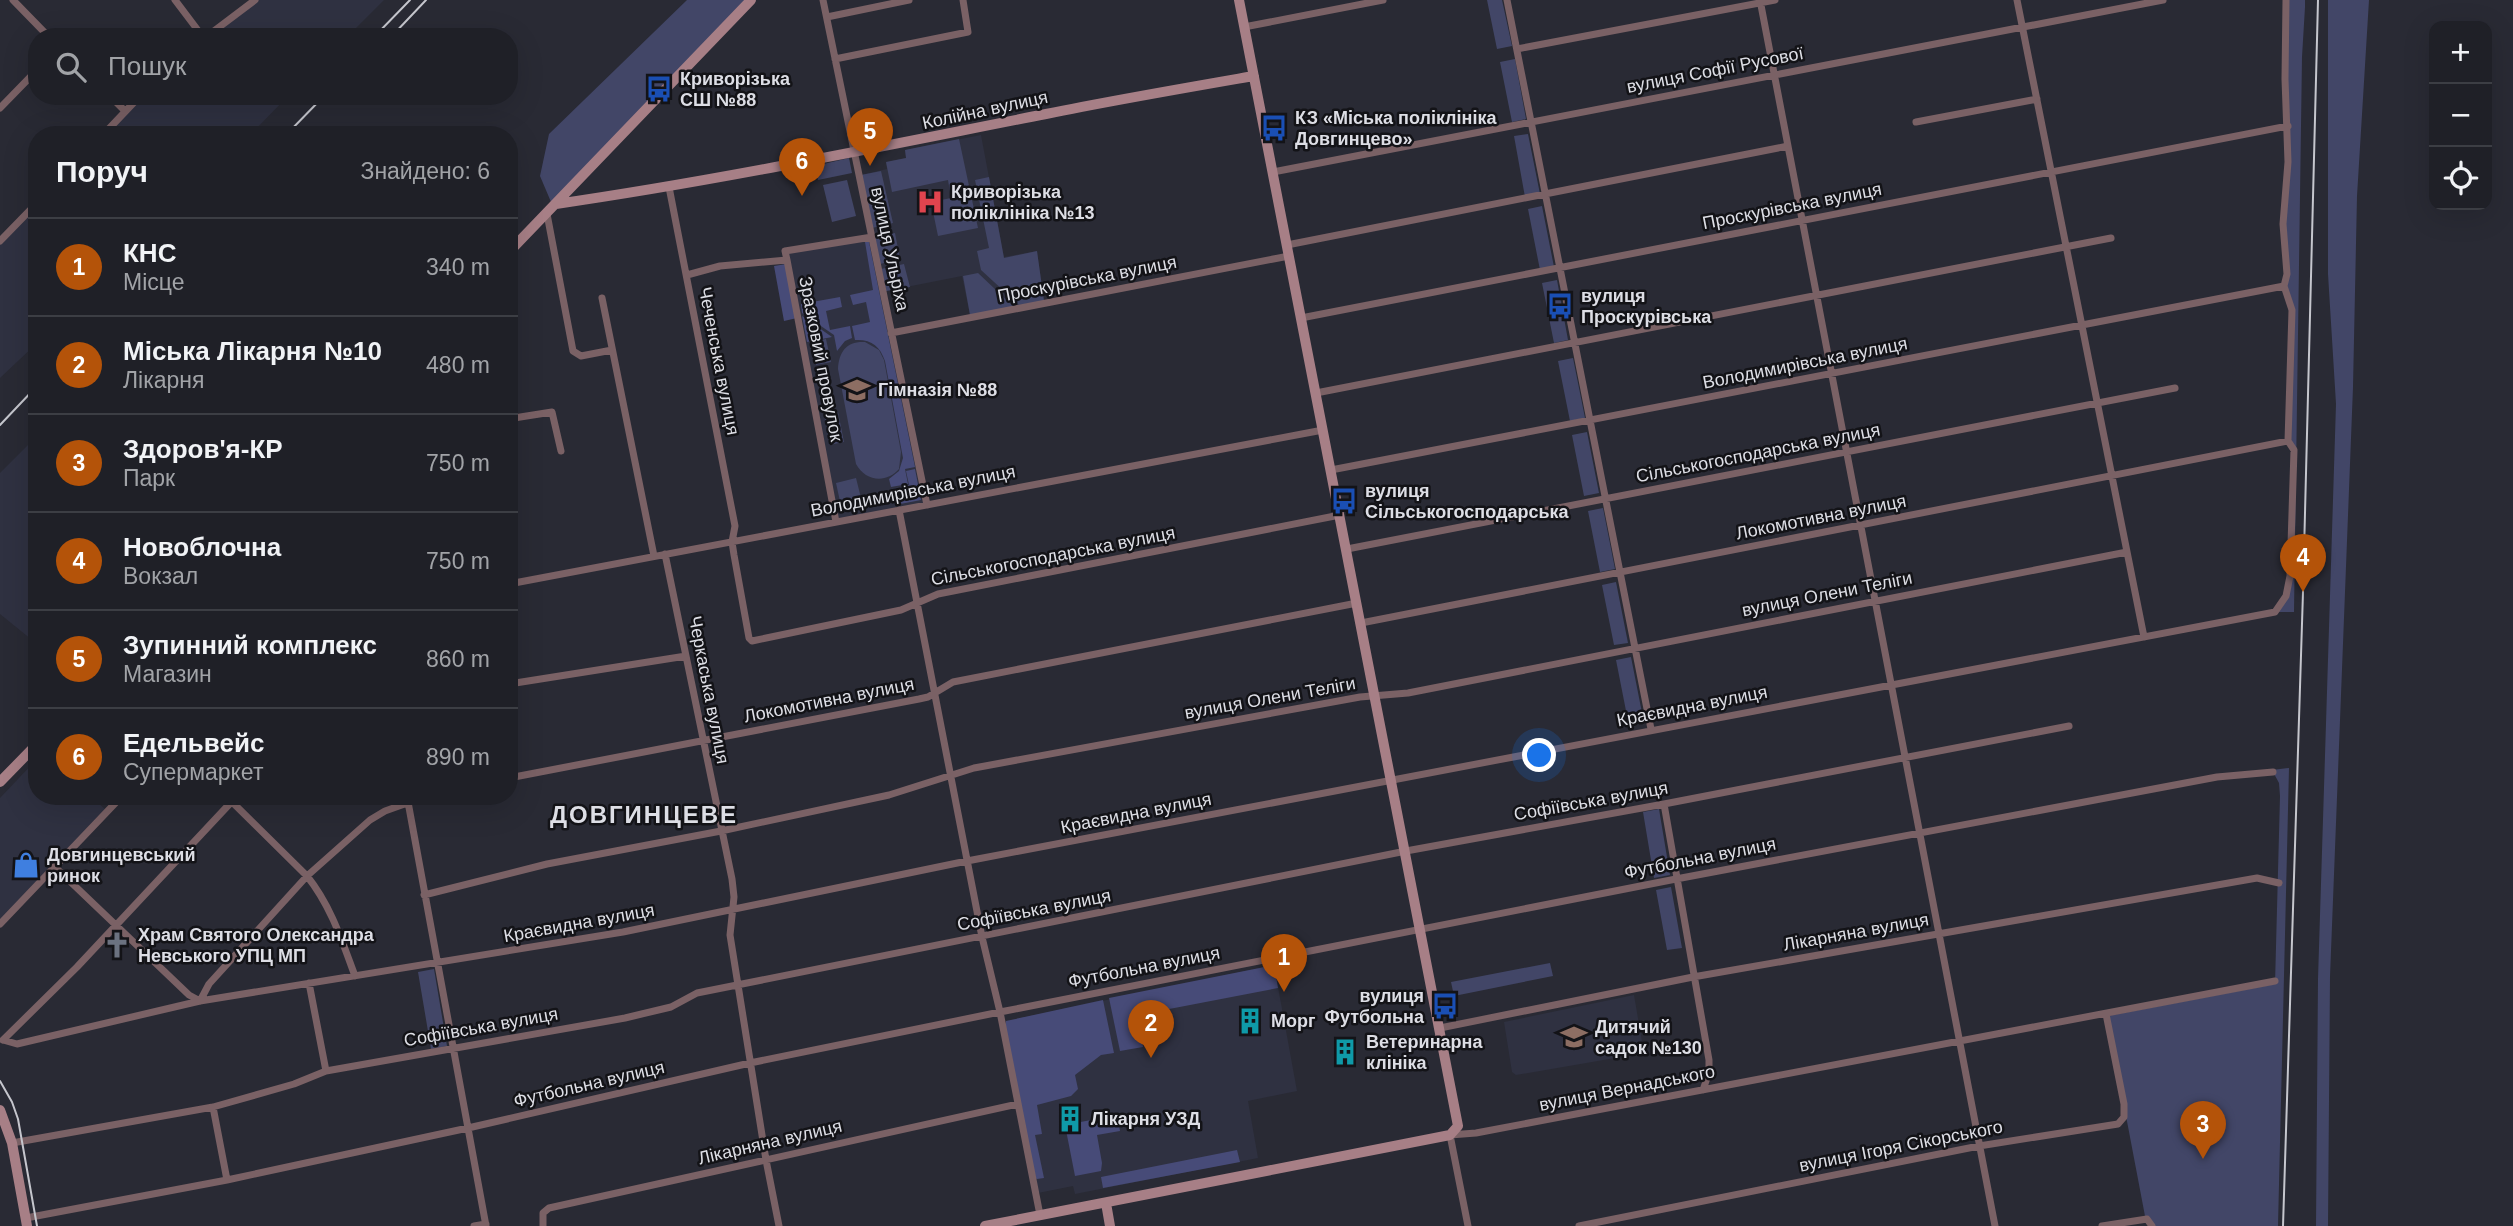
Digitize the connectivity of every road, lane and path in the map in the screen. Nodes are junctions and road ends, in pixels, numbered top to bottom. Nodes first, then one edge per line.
1 (13, 0) edge
2 (175, 0) edge
3 (254, 0) edge
4 (751, 0) edge
5 (823, 0) edge
6 (909, 0) edge
7 (963, 0) edge
8 (1239, 0) edge
9 (1383, 0) edge
10 (1507, 0) edge
11 (1775, 0) edge
12 (2017, 0) edge
13 (2163, 0) edge
14 (2287, 0) edge
15 (1760, 1) edge
16 (827, 17) junction
17 (2022, 25) junction
18 (1244, 27) junction
19 (40, 28) edge
20 (198, 28) edge
21 (217, 28) edge
22 (1517, 49) junction
23 (835, 60) junction
24 (1773, 75) junction
25 (1254, 76) junction
26 (28, 79) edge
27 (2037, 99) junction
28 (119, 105) edge
29 (131, 105) edge
30 (0, 108) edge
31 (125, 111) junction
32 (1531, 122) junction
33 (1916, 122) dead end
34 (111, 126) edge
35 (2288, 126) junction
36 (1788, 146) junction
37 (853, 153) junction
38 (1273, 172) junction
39 (2052, 172) junction
40 (669, 187) junction
41 (1546, 194) junction
42 (556, 204) junction
43 (28, 212) edge
44 (547, 214) junction
45 (1802, 220) junction
46 (872, 237) junction
47 (2110, 239) dead end
48 (0, 241) edge
49 (518, 243) edge
50 (2067, 247) junction
51 (1288, 251) junction
52 (787, 260) junction
53 (1560, 268) junction
54 (687, 275) junction
55 (2284, 286) junction
56 (1817, 296) junction
57 (602, 298) dead end
58 (1301, 318) junction
59 (2082, 325) junction
60 (891, 333) junction
61 (1575, 343) junction
62 (612, 350) junction
63 (1831, 374) junction
64 (2175, 388) dead end
65 (1316, 393) junction
66 (2096, 403) junction
67 (518, 417) edge
68 (1590, 420) junction
69 (1323, 430) junction
70 (2288, 441) junction
71 (561, 451) dead end
72 (1845, 452) junction
73 (1331, 470) junction
74 (2111, 476) junction
75 (1605, 498) junction
76 (927, 505) junction
77 (899, 510) junction
78 (1340, 516) junction
79 (836, 522) junction
80 (1860, 525) junction
81 (732, 541) junction
82 (1346, 549) junction
83 (2127, 552) junction
84 (665, 554) junction
85 (654, 556) junction
86 (1620, 572) junction
87 (518, 582) edge
88 (1875, 601) junction
89 (917, 603) junction
90 (1357, 603) junction
91 (1361, 623) junction
92 (2144, 637) junction
93 (1635, 649) junction
94 (686, 656) junction
95 (518, 683) edge
96 (1892, 684) junction
97 (934, 693) junction
98 (1376, 697) junction
99 (2069, 726) dead end
100 (1651, 729) junction
101 (703, 740) junction
102 (28, 752) edge
103 (1905, 757) junction
104 (2273, 772) dead end
105 (2, 775) edge
106 (950, 775) junction
107 (518, 776) edge
108 (1392, 780) junction
109 (1664, 804) junction
110 (114, 805) edge
111 (226, 805) edge
112 (239, 805) edge
113 (400, 805) edge
114 (409, 805) edge
115 (721, 831) junction
116 (1919, 833) junction
117 (1406, 851) junction
118 (967, 861) junction
119 (55, 867) junction
120 (307, 876) junction
121 (1676, 879) junction
122 (2279, 883) dead end
123 (424, 895) junction
124 (733, 909) junction
125 (0, 924) edge
126 (116, 925) junction
127 (1421, 928) junction
128 (1939, 933) junction
129 (982, 937) junction
130 (438, 963) junction
131 (355, 976) junction
132 (1693, 977) junction
133 (2275, 981) dead end
134 (309, 983) junction
135 (739, 985) junction
136 (200, 1001) junction
137 (1000, 1012) junction
138 (2106, 1014) junction
139 (1440, 1028) junction
140 (1, 1038) edge
141 (1958, 1040) junction
142 (452, 1048) junction
143 (750, 1063) junction
144 (326, 1071) junction
145 (1703, 1090) junction
146 (1018, 1104) junction
147 (213, 1107) junction
148 (0, 1110) edge
149 (468, 1128) junction
150 (1450, 1135) junction
151 (12, 1143) junction
152 (1979, 1146) junction
153 (766, 1160) junction
154 (227, 1180) junction
155 (1106, 1203) junction
156 (1040, 1215) junction
157 (26, 1222) edge
158 (486, 1225) edge
159 (474, 1226) edge
160 (543, 1226) edge
161 (779, 1226) edge
162 (985, 1226) edge
163 (1110, 1226) edge
164 (1468, 1226) edge
165 (1578, 1226) edge
166 (1995, 1226) edge
167 (2102, 1226) edge
168 (2152, 1226) edge

1 - 19 street
2 - 20 street
3 - 21 street
4 - 42 street
5 - 16 street, вулиця Ульріха
6 - 16 street
7 - 23 street
8 - 18 street
9 - 18 street
10 - 22 street
11 - 15 street
12 - 17 street
13 - 17 street, вулиця Софії Русової
14 - 35 street
15 - 22 street
15 - 24 street
16 - 23 street, вулиця Ульріха
17 - 24 street, вулиця Софії Русової
17 - 27 street
18 - 25 street
22 - 32 street
23 - 37 street, вулиця Ульріха
24 - 32 street, вулиця Софії Русової
24 - 36 street
25 - 37 street, Колійна вулиця
25 - 38 street
26 - 30 street
27 - 33 street
27 - 39 street
28 - 31 street
29 - 31 street
31 - 34 street
32 - 38 street, вулиця Софії Русової
32 - 41 street
35 - 39 street, Проскурівська вулиця
35 - 55 street
36 - 41 street, Проскурівська вулиця
36 - 45 street
37 - 40 street, Колійна вулиця
37 - 46 street, вулиця Ульріха
38 - 51 street
39 - 45 street, Проскурівська вулиця
39 - 50 street
40 - 42 street, Колійна вулиця
40 - 54 street, Чеченська вулиця
41 - 51 street, Проскурівська вулиця
41 - 53 street
42 - 44 street
43 - 48 street
44 - 49 street
44 - 62 street
45 - 53 street, Проскурівська вулиця
45 - 56 street
46 - 52 street
46 - 60 street, вулиця Ульріха
47 - 50 street
50 - 56 street
50 - 59 street
51 - 58 street
51 - 60 street, Проскурівська вулиця
52 - 54 street, Зразковий провулок
52 - 79 street, Зразковий провулок
53 - 58 street, Проскурівська вулиця
53 - 61 street
54 - 81 street, Чеченська вулиця
55 - 59 street, Володимирівська вулиця
55 - 70 street
56 - 61 street
56 - 63 street
57 - 62 street
58 - 65 street
59 - 63 street, Володимирівська вулиця
59 - 66 street
60 - 76 street, вулиця Ульріха
61 - 65 street
61 - 68 street
62 - 85 street
63 - 68 street, Володимирівська вулиця
63 - 72 street
64 - 66 street, Сільськогосподарська вулиця
65 - 69 street
66 - 72 street, Сільськогосподарська вулиця
66 - 74 street
67 - 71 street
68 - 73 street, Володимирівська вулиця
68 - 75 street
69 - 73 street
69 - 76 street, Володимирівська вулиця
70 - 74 street, Локомотивна вулиця
70 - 92 street, Краєвидна вулиця
72 - 75 street, Сільськогосподарська вулиця
72 - 80 street
73 - 78 street
74 - 80 street, Локомотивна вулиця
74 - 83 street
75 - 82 street, Сільськогосподарська вулиця
75 - 86 street
76 - 77 street, Володимирівська вулиця
77 - 79 street, Володимирівська вулиця
77 - 89 street
78 - 82 street
78 - 89 street, Сільськогосподарська вулиця
79 - 81 street, Володимирівська вулиця
80 - 86 street, Локомотивна вулиця
80 - 88 street
81 - 84 street, Володимирівська вулиця
81 - 89 street, Сільськогосподарська вулиця
82 - 90 street
83 - 88 street, вулиця Олени Теліги
83 - 92 street
84 - 85 street, Володимирівська вулиця
84 - 94 street, Черкаська вулиця
85 - 87 street, Володимирівська вулиця
86 - 91 street, Локомотивна вулиця
86 - 93 street
88 - 93 street, вулиця Олени Теліги
88 - 96 street
89 - 97 street
90 - 91 street
90 - 97 street, Локомотивна вулиця
91 - 98 street
92 - 96 street, Краєвидна вулиця
93 - 98 street, вулиця Олени Теліги
93 - 100 street
94 - 95 street
94 - 101 street, Черкаська вулиця
96 - 100 street, Краєвидна вулиця
96 - 103 street
97 - 101 street, Локомотивна вулиця
97 - 106 street
98 - 106 street, вулиця Олени Теліги
98 - 108 street
99 - 103 street, Софіївська вулиця
100 - 108 street, Краєвидна вулиця
101 - 107 street, Локомотивна вулиця
101 - 115 street, Черкаська вулиця
102 - 105 street
103 - 109 street, Софіївська вулиця
103 - 116 street
104 - 116 street, Футбольна вулиця
106 - 115 street, вулиця Олени Теліги
106 - 118 street
108 - 117 street
108 - 118 street, Краєвидна вулиця
109 - 117 street, Софіївська вулиця
109 - 121 street
110 - 119 street
111 - 126 street
112 - 120 street
113 - 120 street
114 - 123 street
115 - 123 street, вулиця Олени Теліги
115 - 124 street, Черкаська вулиця
116 - 121 street, Футбольна вулиця
116 - 128 street
117 - 127 street
117 - 129 street, Софіївська вулиця
118 - 124 street, Краєвидна вулиця
118 - 129 street
119 - 125 street
119 - 126 street
120 - 131 street
120 - 136 street
121 - 127 street, Футбольна вулиця
121 - 132 street
122 - 128 street, Лікарняна вулиця
123 - 130 street
124 - 130 street, Краєвидна вулиця
124 - 135 street, Черкаська вулиця
126 - 136 street
126 - 140 street
127 - 137 street, Футбольна вулиця
127 - 139 street
128 - 132 street, Лікарняна вулиця
128 - 141 street
129 - 135 street, Софіївська вулиця
129 - 137 street
130 - 131 street, Краєвидна вулиця
130 - 142 street
131 - 134 street, Краєвидна вулиця
132 - 139 street, Лікарняна вулиця
132 - 145 street
133 - 138 street, вулиця Вернадського
134 - 136 street, Краєвидна вулиця
134 - 144 street
135 - 142 street, Софіївська вулиця
135 - 143 street, Черкаська вулиця
136 - 140 street, Краєвидна вулиця
137 - 143 street, Футбольна вулиця
137 - 146 street
138 - 141 street, вулиця Вернадського
138 - 152 street, вулиця Ігоря Сікорського
139 - 150 street
141 - 145 street, вулиця Вернадського
141 - 152 street
142 - 144 street, Софіївська вулиця
142 - 149 street
143 - 149 street, Футбольна вулиця
143 - 153 street, Черкаська вулиця
144 - 147 street, Софіївська вулиця
145 - 150 street, вулиця Вернадського
146 - 153 street, Лікарняна вулиця
146 - 156 street
147 - 151 street, Софіївська вулиця
147 - 154 street
148 - 151 street
149 - 154 street, Футбольна вулиця
149 - 158 street
150 - 155 street, вулиця Вернадського
150 - 164 street
151 - 157 street
152 - 165 street, вулиця Ігоря Сікорського
152 - 166 street
153 - 160 street, Лікарняна вулиця
153 - 161 street, Черкаська вулиця
154 - 157 street, Футбольна вулиця
155 - 156 street, вулиця Вернадського
155 - 163 street
156 - 162 street, вулиця Вернадського
158 - 159 street
167 - 168 street

